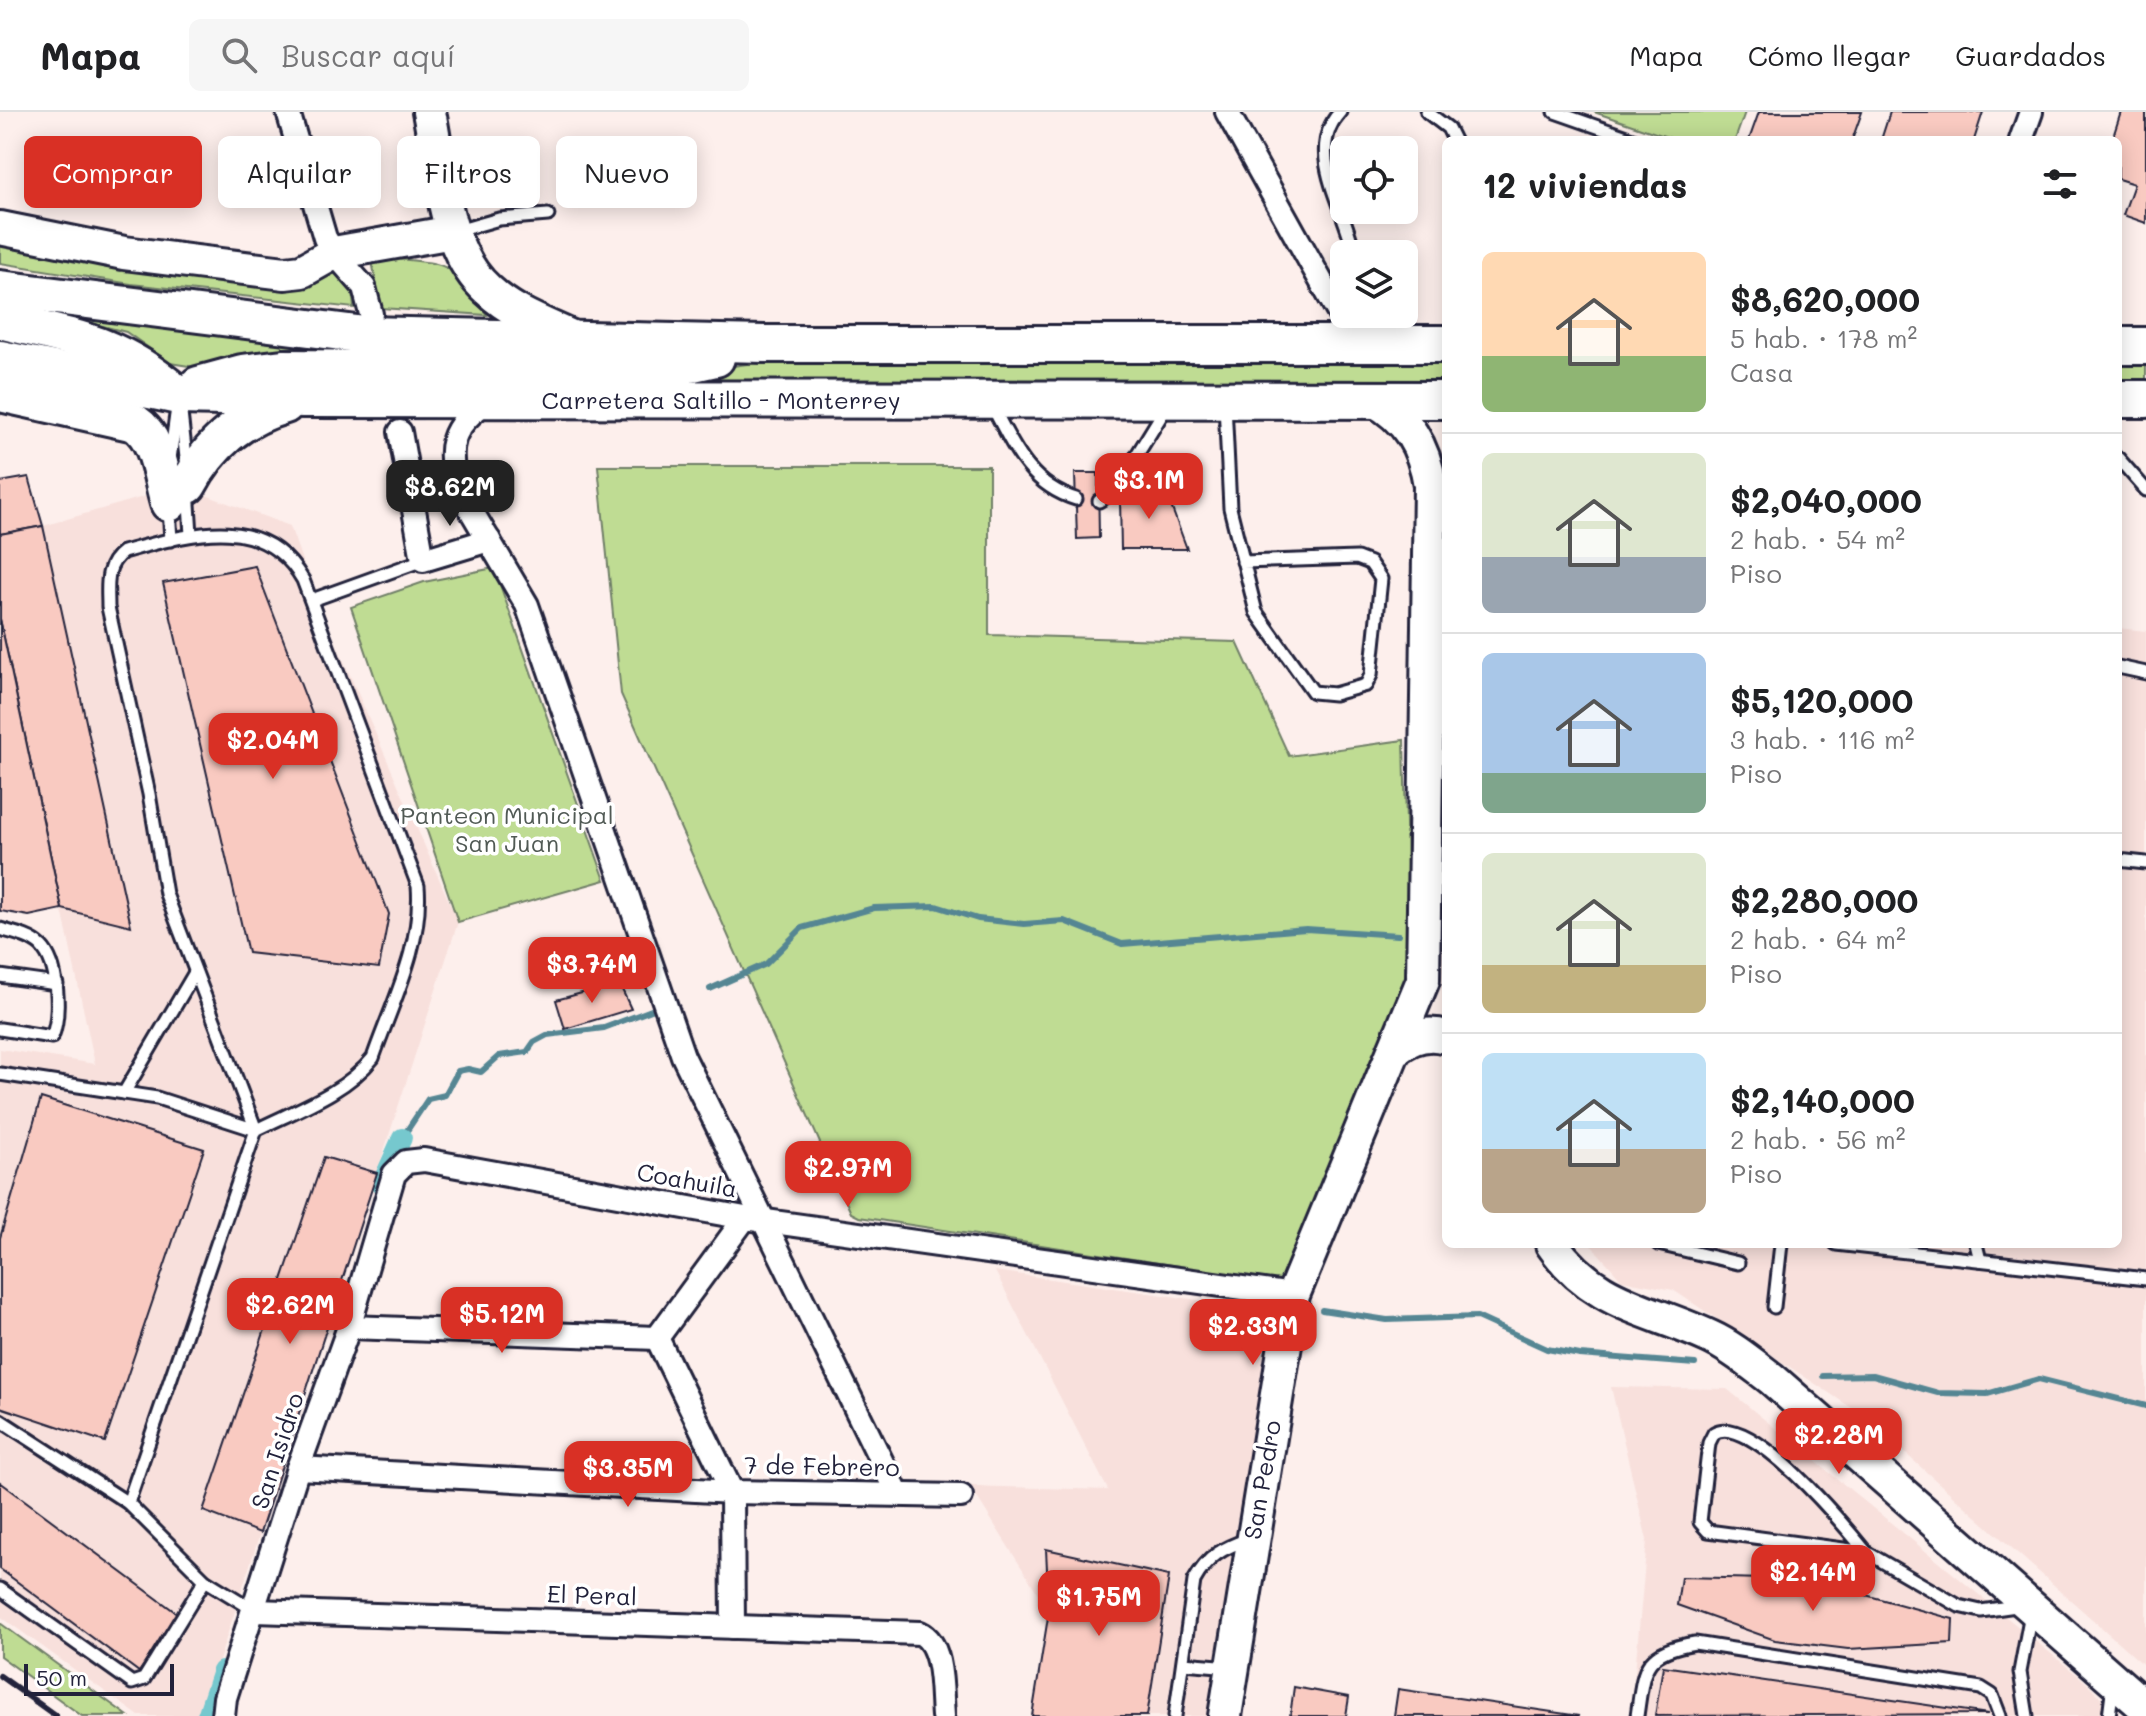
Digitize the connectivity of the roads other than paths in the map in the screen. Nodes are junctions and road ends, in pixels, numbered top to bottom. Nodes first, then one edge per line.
1 (288, 112) edge
2 (429, 112) edge
3 (1227, 112) edge
4 (1340, 112) edge
5 (1427, 112) edge
6 (1555, 112) edge
7 (2031, 112) edge
8 (1452, 136) edge
9 (1624, 136) edge
10 (2022, 136) edge
11 (548, 215) dead end
12 (0, 228) edge
13 (453, 232) junction
14 (1350, 240) edge
15 (334, 253) junction
16 (1330, 281) edge
17 (0, 289) edge
18 (371, 314) dead end
19 (0, 320) edge
20 (1350, 328) edge
21 (574, 338) junction
22 (764, 344) junction
23 (1356, 344) junction
24 (1442, 344) edge
25 (2122, 346) edge
26 (2146, 346) edge
27 (4, 380) edge
28 (179, 396) junction
29 (303, 399) junction
30 (1372, 399) junction
31 (2122, 399) edge
32 (2146, 399) edge
33 (989, 400) junction
34 (1170, 400) junction
35 (1225, 400) junction
36 (1442, 400) edge
37 (488, 401) junction
38 (400, 432) dead end
39 (2122, 463) edge
40 (2146, 490) edge
41 (178, 494) junction
42 (1076, 499) dead end
43 (1099, 501) dead end
44 (1438, 512) edge
45 (191, 535) junction
46 (171, 540) junction
47 (489, 540) junction
48 (423, 560) junction
49 (1243, 562) junction
50 (312, 600) junction
51 (2122, 668) edge
52 (2146, 673) edge
53 (2122, 860) edge
54 (2146, 863) edge
55 (0, 929) edge
56 (194, 974) junction
57 (0, 976) edge
58 (1423, 980) junction
59 (57, 984) junction
60 (1442, 1014) edge
61 (0, 1029) edge
62 (1442, 1037) edge
63 (1395, 1049) junction
64 (0, 1074) edge
65 (124, 1093) junction
66 (256, 1130) junction
67 (406, 1162) joint
68 (755, 1219) junction
69 (1555, 1248) edge
70 (1675, 1248) edge
71 (1781, 1248) edge
72 (1872, 1248) edge
73 (1977, 1248) edge
74 (1980, 1260) junction
75 (1738, 1263) dead end
76 (2146, 1279) edge
77 (1293, 1295) junction
78 (1774, 1307) dead end
79 (349, 1327) junction
80 (657, 1338) junction
81 (0, 1420) edge
82 (298, 1468) junction
83 (732, 1492) junction
84 (897, 1493) junction
85 (961, 1496) dead end
86 (128, 1503) junction
87 (1253, 1537) junction
88 (1866, 1552) junction
89 (205, 1580) junction
90 (0, 1589) edge
91 (2029, 1607) junction
92 (255, 1611) junction
93 (733, 1627) junction
94 (1183, 1663) junction
95 (1232, 1668) junction
96 (2114, 1680) junction
97 (2146, 1708) edge
98 (223, 1716) edge
99 (943, 1716) edge
100 (1175, 1716) edge
101 (1225, 1716) edge
102 (1637, 1716) edge
103 (2000, 1716) edge
104 (2027, 1716) edge
105 (2109, 1716) edge

1 - 15 street
2 - 13 street
3 - 16 street
4 - 14 lane
5 - 8 lane
6 - 9 lane
7 - 10 street
11 - 13 lane
12 - 15 street
13 - 15 street
13 - 21 street
15 - 18 street
17 - 21 main road
19 - 28 main road
20 - 23 street
21 - 22 main road
22 - 23 main road
22 - 28 main road
23 - 24 main road
25 - 26 main road
27 - 28 main road, Carretera Saltillo - Monterrey
27 - 41 main road
28 - 29 main road, Carretera Saltillo - Monterrey
28 - 41 lane
28 - 41 lane
29 - 37 main road, Carretera Saltillo - Monterrey
29 - 41 main road
30 - 35 main road, Carretera Saltillo - Monterrey
30 - 36 main road, Carretera Saltillo - Monterrey
30 - 44 street
31 - 32 main road
33 - 34 main road, Carretera Saltillo - Monterrey
33 - 37 main road, Carretera Saltillo - Monterrey
33 - 42 lane
34 - 35 main road, Carretera Saltillo - Monterrey
34 - 43 lane
35 - 49 lane
37 - 47 street
38 - 48 street
39 - 40 lane
41 - 45 lane
41 - 46 lane
44 - 58 street
45 - 46 lane
45 - 50 lane
46 - 56 lane
47 - 48 street
47 - 68 street
48 - 50 lane
49 - 49 lane
50 - 66 lane
51 - 52 lane
53 - 54 lane
55 - 59 lane
56 - 65 lane
56 - 66 lane
57 - 59 lane
58 - 60 street
58 - 63 street, San Pedro
59 - 61 lane
62 - 63 street
63 - 77 street, San Pedro
64 - 65 lane
65 - 66 lane
66 - 86 lane
67 - 68 street, Coahuila
67 - 79 street, San Isidro
68 - 77 street, Coahuila
68 - 80 street
68 - 84 street
69 - 91 street
70 - 75 lane
71 - 78 lane
72 - 74 lane
73 - 74 lane
74 - 76 lane
77 - 87 street, San Pedro
79 - 80 street
79 - 82 street, San Isidro
80 - 83 street
81 - 86 lane
82 - 83 street, 7 de Febrero
82 - 92 street, San Isidro
83 - 84 street, 7 de Febrero
83 - 93 street
84 - 85 street, 7 de Febrero
86 - 89 lane
87 - 94 lane
87 - 95 street, San Pedro
88 - 88 lane
88 - 91 lane
89 - 90 lane
89 - 92 lane
91 - 96 street
91 - 104 lane
92 - 93 street, El Peral
92 - 98 street, San Isidro
93 - 99 street, El Peral
94 - 95 lane
94 - 100 lane
95 - 101 street, San Pedro
96 - 97 street
96 - 105 lane
102 - 103 lane

